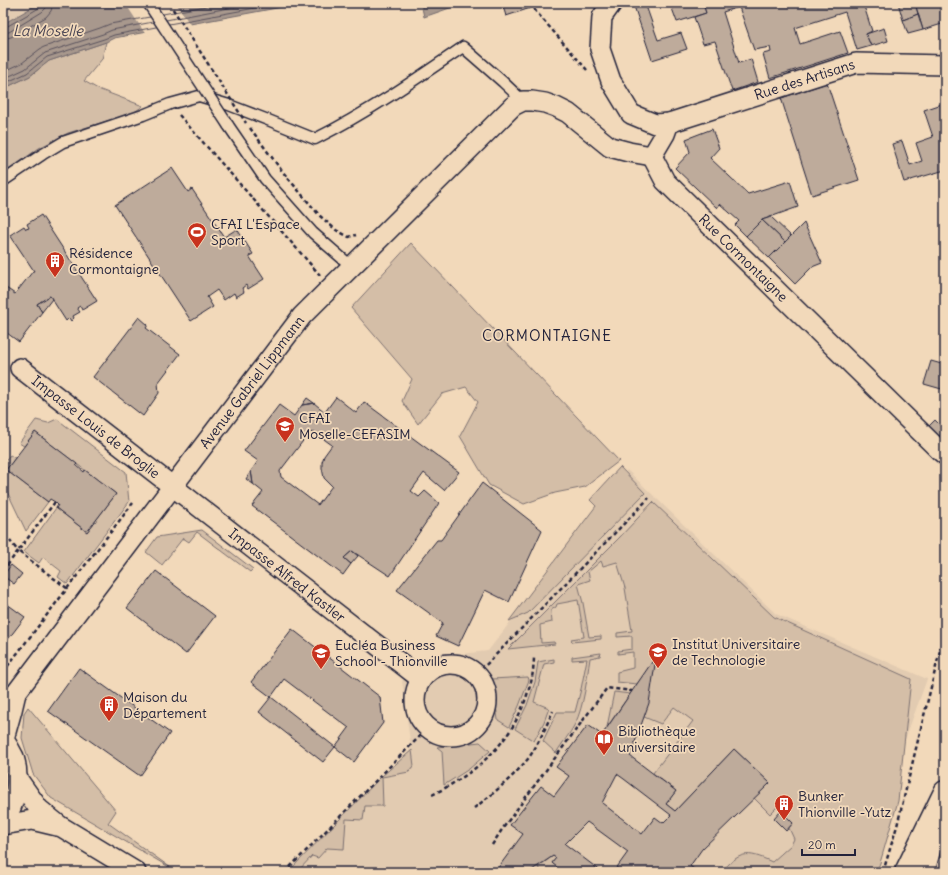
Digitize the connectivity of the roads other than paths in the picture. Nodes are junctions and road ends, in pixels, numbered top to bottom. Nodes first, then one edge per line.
1 (148, 3) edge
2 (612, 3) edge
3 (945, 65) edge
4 (523, 101) junction
5 (662, 123) junction
6 (652, 156) junction
7 (3, 181) edge
8 (351, 266) junction
9 (20, 368) dead end
10 (945, 455) edge
11 (172, 487) junction
12 (421, 679) junction
13 (9, 698) edge
14 (3, 738) edge
15 (17, 778) junction
16 (945, 793) edge
17 (3, 820) edge
18 (3, 825) edge
19 (60, 826) junction
20 (136, 872) edge
21 (906, 872) edge
22 (923, 872) edge

1 - 8 lane, bridge
2 - 5 street
3 - 5 street, Rue des Artisans
4 - 6 street
4 - 7 lane
4 - 8 street, Avenue Gabriel Lippmann
5 - 6 street
6 - 10 street, Rue Cormontaigne
8 - 11 street, Avenue Gabriel Lippmann
9 - 11 street, Impasse Louis de Broglie
11 - 12 street, Impasse Alfred Kastler
11 - 13 street, Avenue Gabriel Lippmann
12 - 12 street
13 - 14 street, Avenue Gabriel Lippmann
14 - 15 street
15 - 17 street
15 - 19 street
16 - 21 main road
16 - 22 main road
18 - 19 street
19 - 20 street

